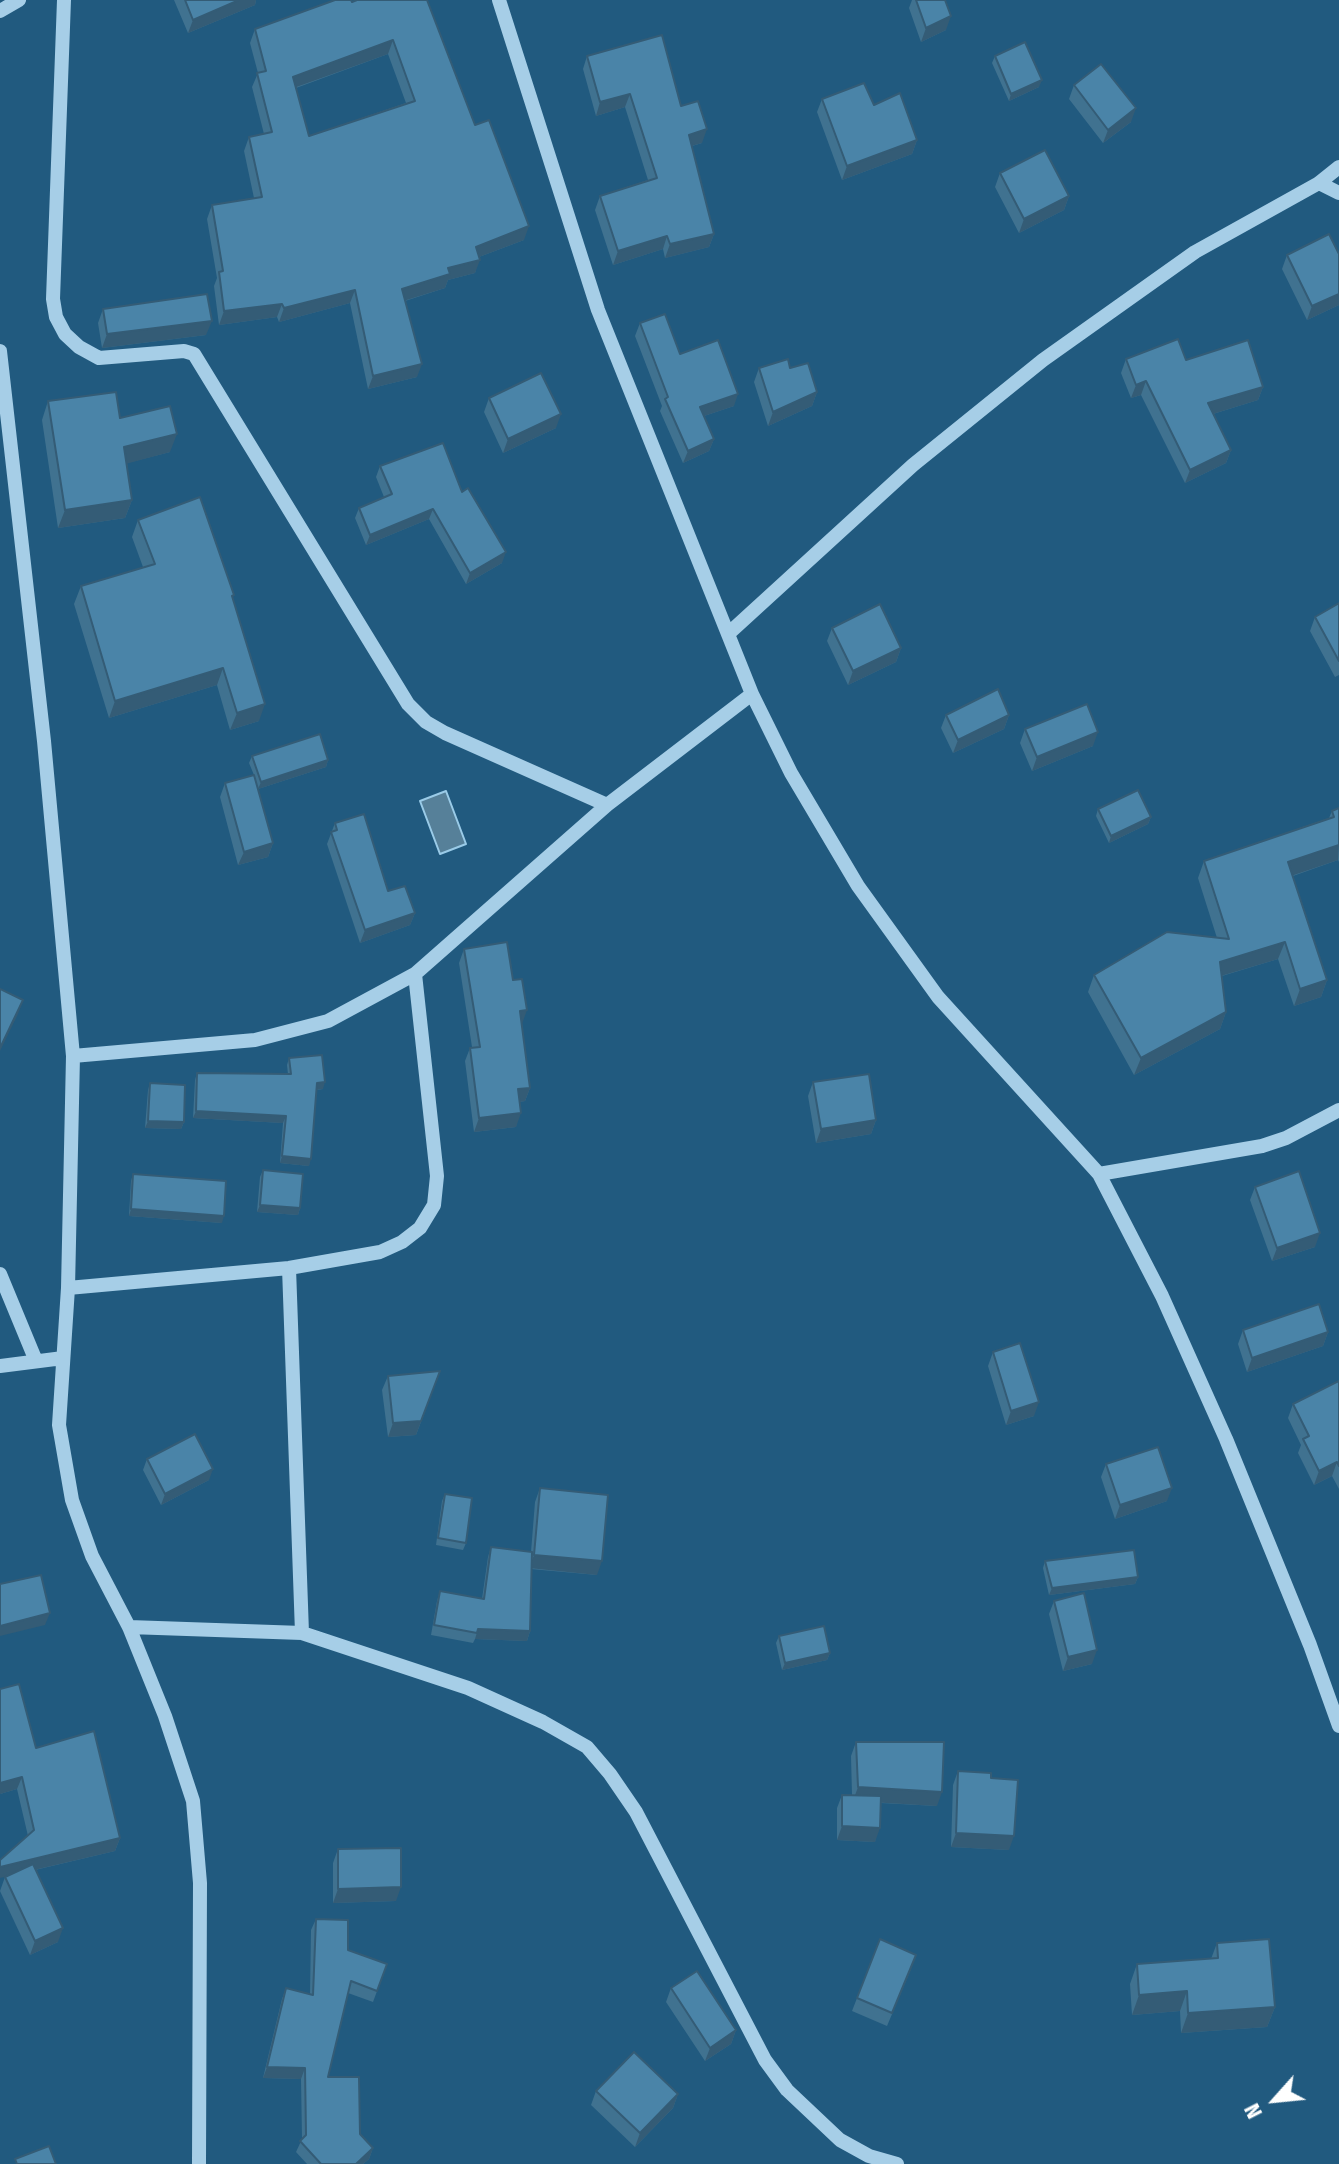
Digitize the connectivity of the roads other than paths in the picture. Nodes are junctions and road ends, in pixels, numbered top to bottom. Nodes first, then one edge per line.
1 (19, 0) edge
2 (64, 0) edge
3 (499, 0) edge
4 (0, 11) edge
5 (1339, 167) edge
6 (1319, 183) junction
7 (1339, 193) edge
8 (0, 351) edge
9 (728, 634) junction
10 (752, 694) junction
11 (607, 805) junction
12 (415, 974) junction
13 (73, 1056) junction
14 (1339, 1110) edge
15 (1099, 1174) junction
16 (289, 1268) junction
17 (0, 1274) edge
18 (68, 1288) junction
19 (63, 1358) junction
20 (36, 1361) junction
21 (0, 1366) edge
22 (129, 1627) junction
23 (302, 1633) junction
24 (1339, 1726) edge
25 (199, 2164) edge
26 (897, 2164) edge

1 - 4 street
2 - 11 street
3 - 9 street
5 - 6 street
6 - 7 street
6 - 9 street
8 - 13 street
9 - 10 street
10 - 11 street
10 - 15 street
11 - 12 street
12 - 13 street
12 - 16 street
13 - 18 street
14 - 15 street
15 - 24 street
16 - 18 street
16 - 23 street
17 - 20 street
18 - 19 street
19 - 20 street
19 - 22 street
20 - 21 street
22 - 23 street
22 - 25 street
23 - 26 street

